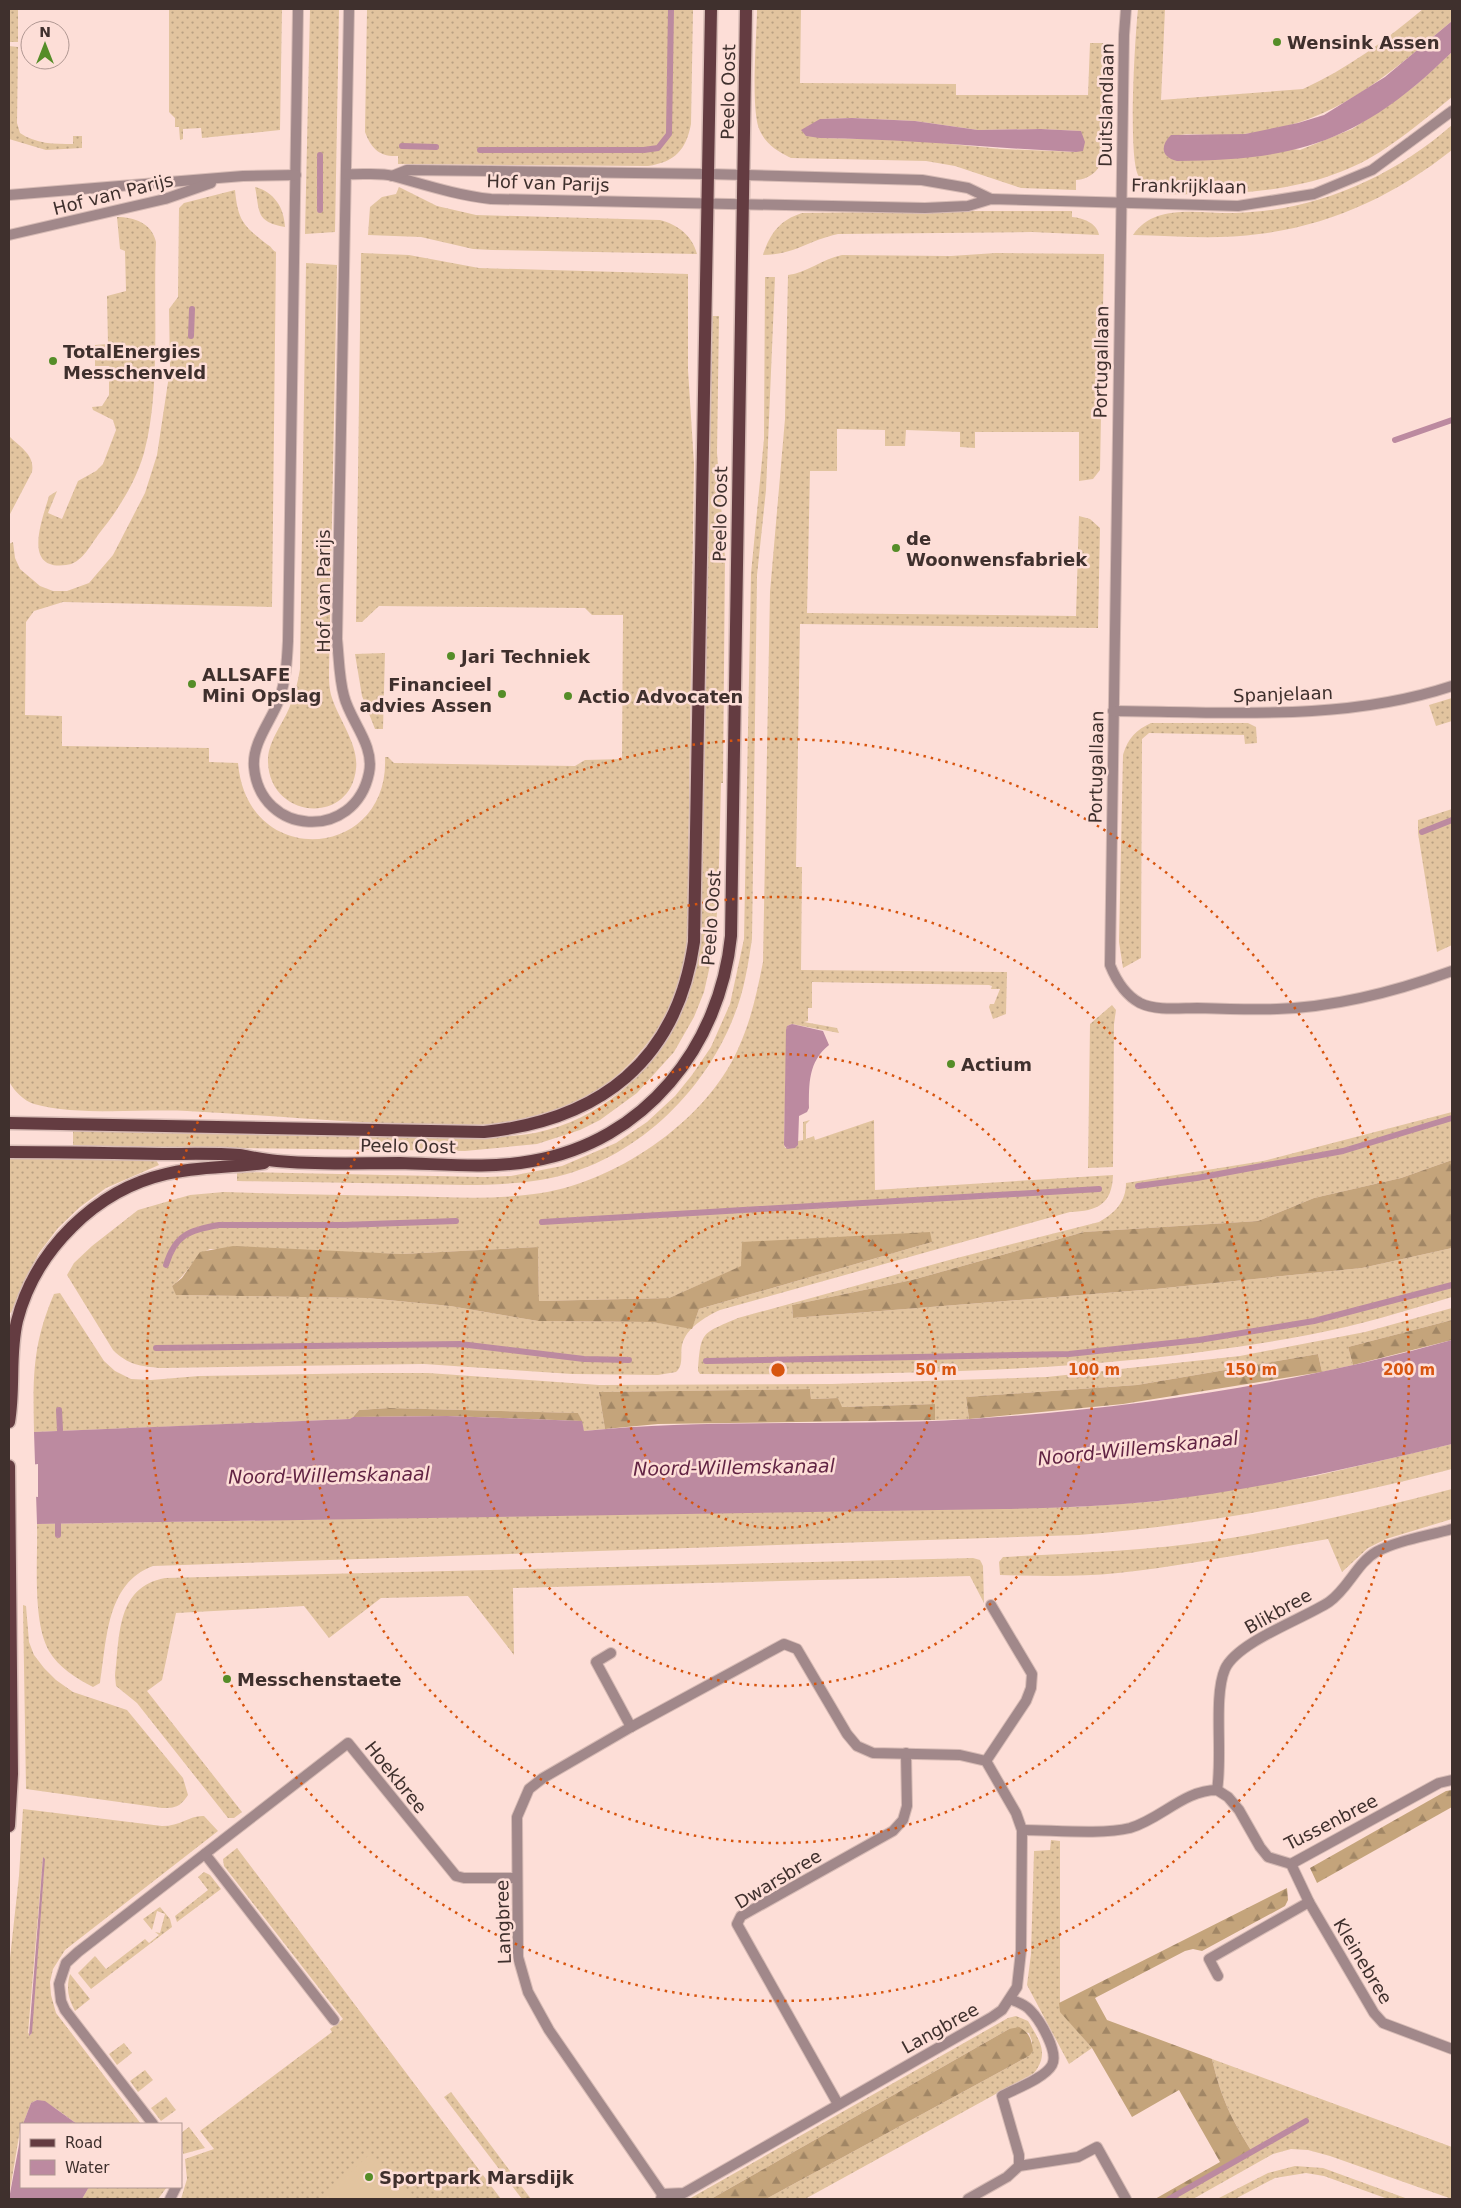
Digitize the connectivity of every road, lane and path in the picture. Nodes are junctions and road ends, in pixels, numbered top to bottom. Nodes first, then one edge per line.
1 (298, 9) edge
2 (349, 9) edge
3 (711, 9) edge
4 (746, 9) edge
5 (1126, 9) edge
6 (1452, 111) edge
7 (346, 174) junction
8 (708, 174) junction
9 (296, 175) junction
10 (392, 176) junction
11 (744, 176) junction
12 (224, 178) junction
13 (9, 194) edge
14 (992, 199) junction
15 (1121, 202) junction
16 (707, 203) junction
17 (743, 206) junction
18 (9, 235) edge
19 (1452, 686) edge
20 (1113, 711) junction
21 (1452, 971) edge
22 (9, 1124) edge
23 (9, 1152) edge
24 (277, 1161) junction
25 (9, 1422) edge
26 (9, 1467) edge
27 (9, 1494) edge
28 (1452, 1529) edge
29 (991, 1604) dead end
30 (611, 1653) dead end
31 (631, 1727) junction
32 (906, 1754) junction
33 (986, 1761) junction
34 (1452, 1780) edge
35 (1217, 1790) junction
36 (9, 1826) edge
37 (1022, 1830) junction
38 (205, 1854) junction
39 (1291, 1864) junction
40 (517, 1878) junction
41 (1309, 1902) junction
42 (1218, 1976) dead end
43 (1010, 1999) junction
44 (334, 2020) dead end
45 (1452, 2049) edge
46 (838, 2104) junction
47 (152, 2123) edge
48 (1019, 2166) junction
49 (662, 2197) edge
50 (968, 2199) edge
51 (1126, 2199) edge

1 - 9 street, Hof van Parijs
2 - 7 street, Hof van Parijs
3 - 8 main road, Peelo Oost
4 - 11 main road, Peelo Oost
5 - 15 street, Duitslandlaan
6 - 15 street, Frankrijklaan
7 - 9 street, Hof van Parijs
7 - 10 street, Hof van Parijs
8 - 10 street, Hof van Parijs
8 - 11 street
8 - 16 main road, Peelo Oost
9 - 12 street, Hof van Parijs
10 - 16 street, Hof van Parijs
11 - 14 street, Frankrijklaan
11 - 17 main road, Peelo Oost
12 - 13 street, Hof van Parijs
12 - 18 street, Hof van Parijs
14 - 15 street, Frankrijklaan
14 - 17 street, Frankrijklaan
15 - 20 street, Portugallaan
16 - 17 street
16 - 22 main road, Peelo Oost
17 - 24 main road, Peelo Oost
19 - 20 street, Spanjelaan
20 - 21 street, Portugallaan
23 - 24 main road, Peelo Oost
24 - 25 main road
26 - 27 main road
27 - 36 main road
28 - 35 street, Blikbree
29 - 33 street
30 - 31 street
31 - 32 street, Langbree
31 - 40 street, Langbree
32 - 33 street, Langbree
32 - 46 street, Dwarsbree
33 - 37 street, Langbree
34 - 39 street, Tussenbree
35 - 37 street
35 - 39 street, Tussenbree
37 - 43 street, Langbree
38 - 40 street, Hoekbree
38 - 44 street
38 - 47 street, Hoekbree
39 - 41 street, Kleinebree
40 - 49 street, Langbree
41 - 42 street
41 - 45 street, Kleinebree
43 - 46 street, Langbree
43 - 48 street
46 - 49 street, Langbree
48 - 50 street
48 - 51 street

